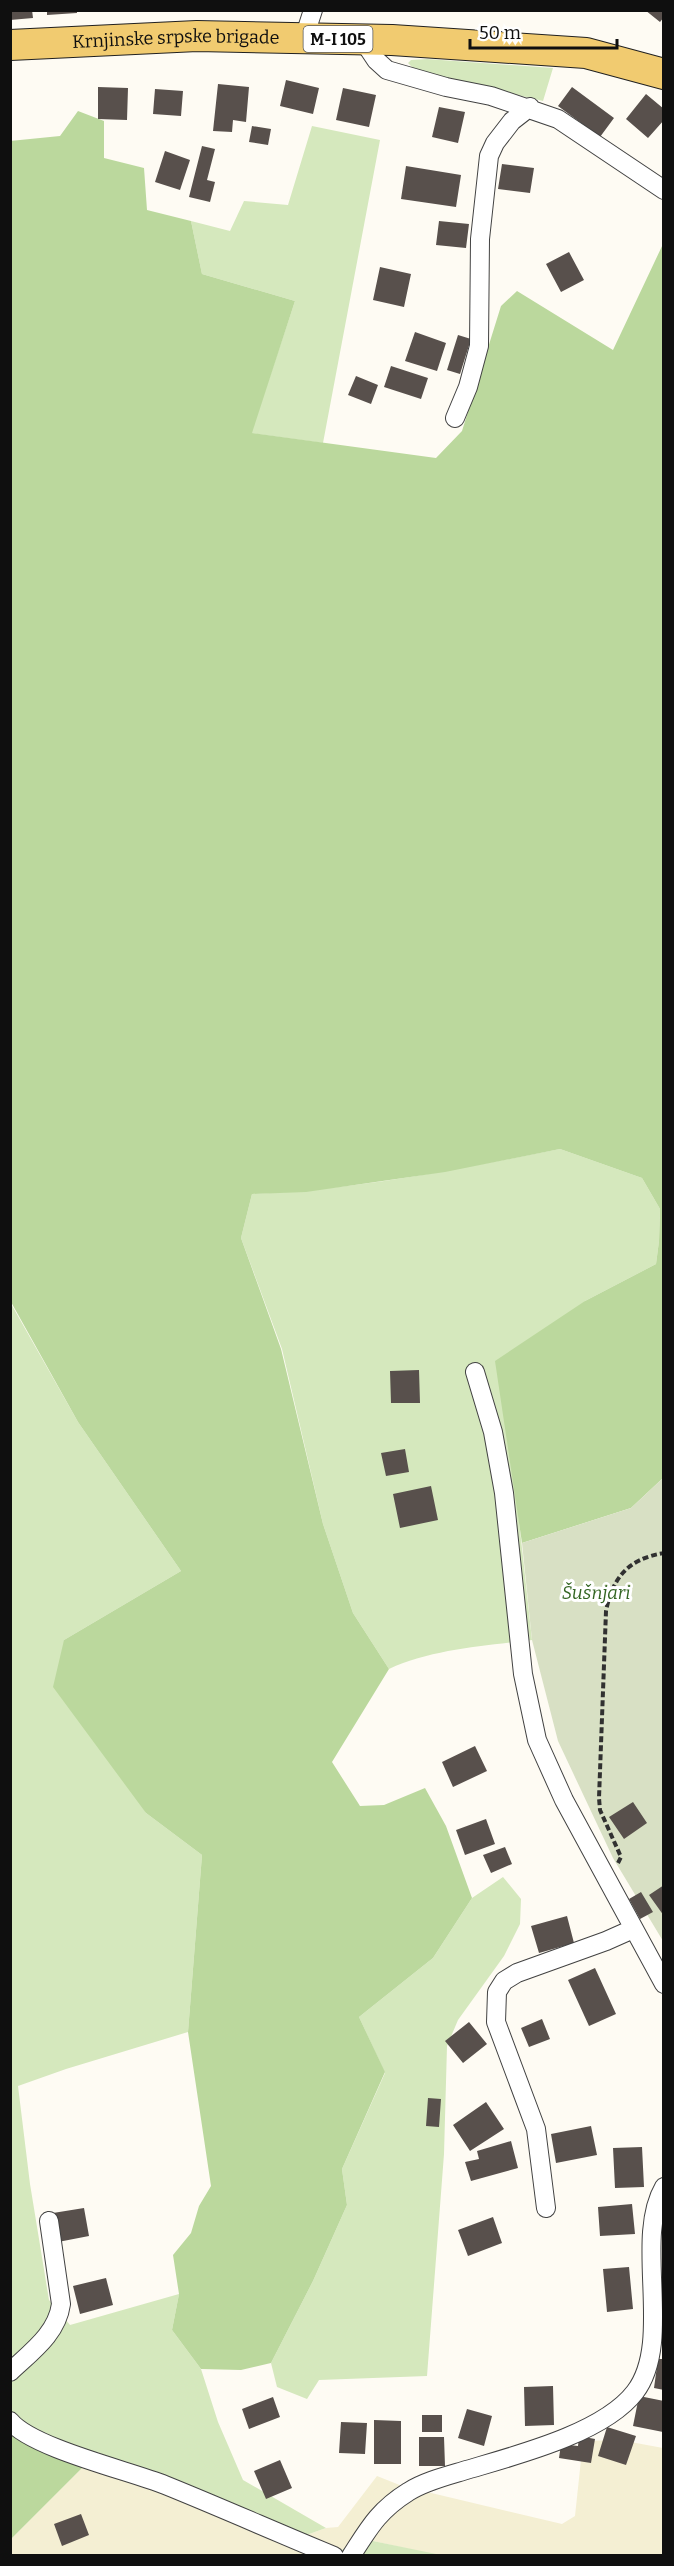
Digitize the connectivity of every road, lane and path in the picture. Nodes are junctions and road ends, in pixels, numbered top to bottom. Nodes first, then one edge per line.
1 (308, 24) edge
2 (368, 40) junction
3 (10, 45) edge
4 (663, 74) edge
5 (530, 107) junction
6 (663, 190) edge
7 (455, 418) dead end
8 (476, 1372) dead end
9 (663, 1553) edge
10 (603, 1874) junction
11 (633, 1929) junction
12 (663, 1984) edge
13 (663, 2187) edge
14 (546, 2208) dead end
15 (49, 2221) dead end
16 (10, 2372) edge
17 (10, 2421) edge
18 (334, 2556) edge
19 (351, 2556) edge

1 - 2 main road, Krnjinske srpske brigade / M-I 105
1 - 3 main road, Krnjinske srpske brigade / M-I 105
2 - 4 main road, Krnjinske srpske brigade / M-I 105
2 - 5 street
5 - 6 street
5 - 7 street
8 - 10 street
9 - 10 path
10 - 11 street
11 - 12 street
11 - 14 street
13 - 19 street
15 - 16 street
17 - 18 street

